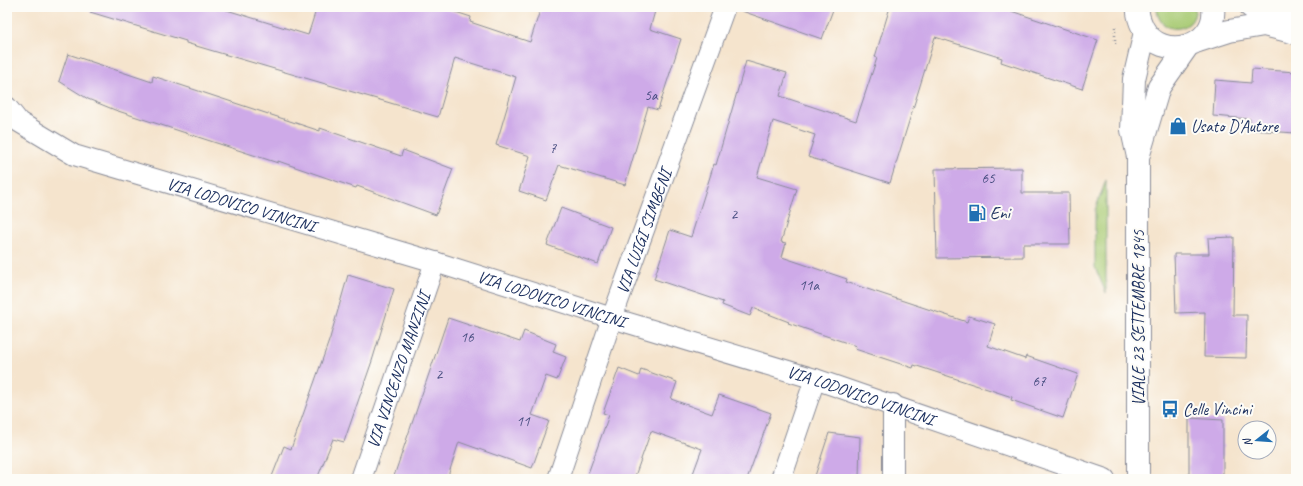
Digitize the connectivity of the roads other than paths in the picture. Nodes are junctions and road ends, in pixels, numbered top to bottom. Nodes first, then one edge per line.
1 (725, 7) edge
2 (1138, 7) edge
3 (1213, 7) edge
4 (1251, 7) edge
5 (1296, 24) edge
6 (1145, 32) junction
7 (1296, 33) edge
8 (1193, 44) junction
9 (7, 107) edge
10 (1138, 157) junction
11 (435, 262) junction
12 (612, 318) junction
13 (815, 379) junction
14 (893, 404) junction
15 (361, 479) edge
16 (558, 479) edge
17 (781, 479) edge
18 (894, 479) edge
19 (1105, 479) edge
20 (1138, 479) edge

1 - 12 street, VIA LUIGI SIMBENI
2 - 6 main road
3 - 8 main road, VIALE 23 SETTEMBRE 1845
4 - 5 main road
6 - 8 main road
6 - 10 main road, VIALE 23 SETTEMBRE 1845
7 - 8 main road
8 - 10 main road, VIALE 23 SETTEMBRE 1845
9 - 11 street, VIA LODOVICO VINCINI
10 - 20 main road, VIALE 23 SETTEMBRE 1845
11 - 12 street, VIA LODOVICO VINCINI
11 - 15 street, VIA VINCENZO MANZINI
12 - 13 street, VIA LODOVICO VINCINI
12 - 16 street, VIA LUIGI SIMBENI
13 - 14 street, VIA LODOVICO VINCINI
13 - 17 street
14 - 18 street
14 - 19 street, VIA LODOVICO VINCINI

